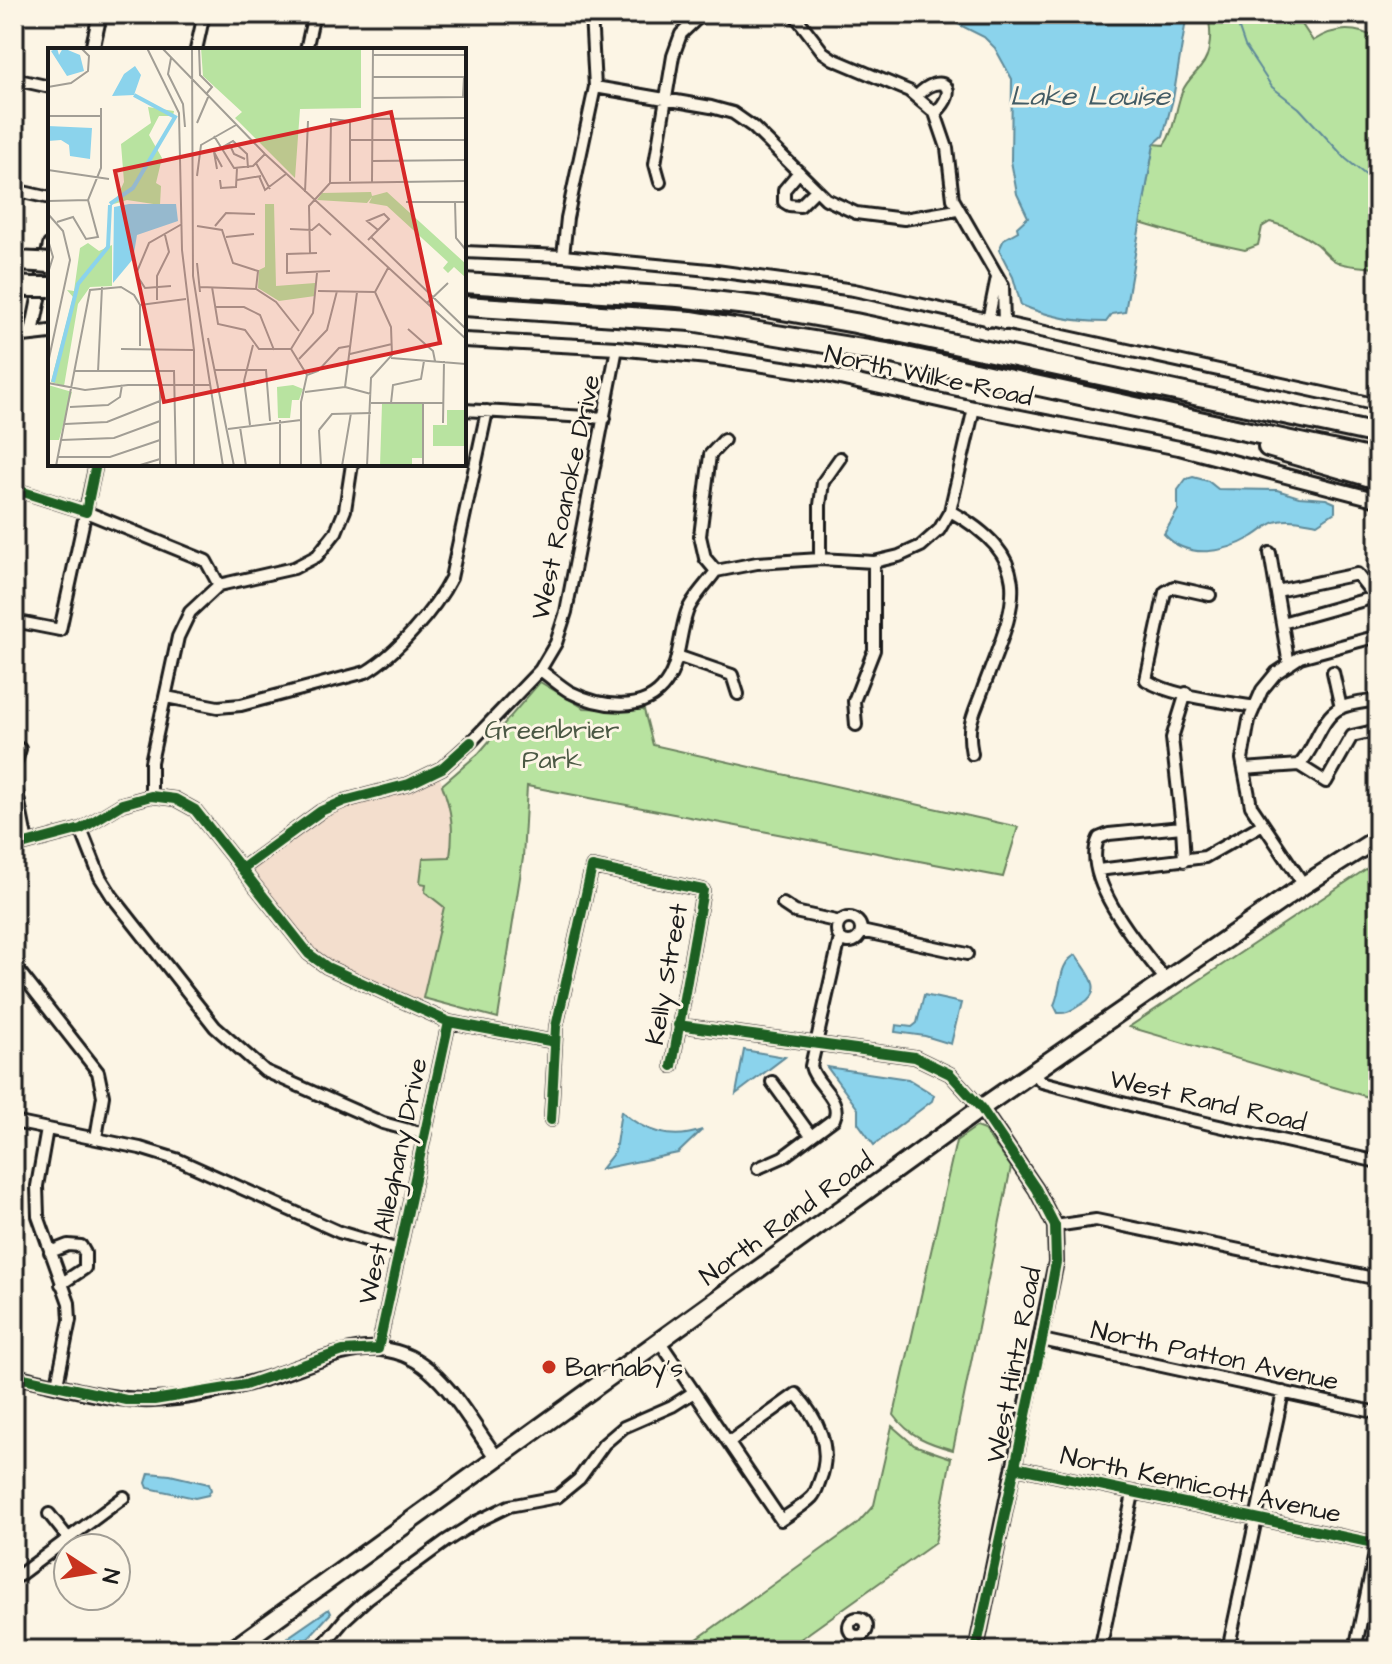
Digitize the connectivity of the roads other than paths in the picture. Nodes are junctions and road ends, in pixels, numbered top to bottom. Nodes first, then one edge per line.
1 (100, 14) edge
2 (204, 14) edge
3 (314, 14) edge
4 (591, 14) edge
5 (702, 14) edge
6 (794, 14) edge
7 (92, 48) edge
8 (196, 48) edge
9 (306, 48) edge
10 (14, 79) edge
11 (48, 87) edge
12 (595, 87) junction
13 (917, 96) junction
14 (665, 99) junction
15 (935, 113) junction
16 (799, 172) junction
17 (660, 182) dead end
18 (14, 190) edge
19 (816, 190) junction
20 (48, 198) edge
21 (957, 210) junction
22 (466, 252) edge
23 (48, 255) edge
24 (563, 256) junction
25 (14, 261) edge
26 (44, 263) edge
27 (997, 277) junction
28 (466, 283) edge
29 (466, 306) edge
30 (988, 321) junction
31 (1004, 324) junction
32 (48, 332) edge
33 (32, 333) junction
34 (14, 336) edge
35 (466, 340) edge
36 (617, 348) junction
37 (1378, 405) edge
38 (974, 408) junction
39 (466, 410) edge
40 (487, 411) junction
41 (605, 418) junction
42 (1218, 425) junction
43 (1374, 433) edge
44 (724, 440) dead end
45 (840, 458) dead end
46 (1378, 460) edge
47 (96, 466) edge
48 (352, 466) edge
49 (1378, 479) edge
50 (14, 489) edge
51 (1378, 500) edge
52 (950, 511) junction
53 (86, 512) junction
54 (1270, 553) dead end
55 (820, 559) junction
56 (874, 562) junction
57 (716, 571) junction
58 (219, 585) junction
59 (1277, 591) junction
60 (1210, 595) dead end
61 (1377, 599) edge
62 (14, 621) edge
63 (1282, 623) junction
64 (1378, 636) edge
65 (677, 656) junction
66 (1289, 665) junction
67 (540, 670) junction
68 (1333, 672) dead end
69 (1186, 693) junction
70 (738, 694) dead end
71 (166, 697) junction
72 (1378, 700) edge
73 (1255, 707) junction
74 (1341, 708) junction
75 (856, 725) dead end
76 (1378, 730) edge
77 (20, 749) dead end
78 (972, 754) dead end
79 (1299, 765) junction
80 (14, 768) edge
81 (1244, 769) junction
82 (14, 777) edge
83 (151, 796) junction
84 (1263, 824) junction
85 (1182, 827) junction
86 (81, 829) junction
87 (1378, 838) edge
88 (27, 843) junction
89 (14, 847) edge
90 (1184, 861) junction
91 (243, 868) junction
92 (1098, 870) junction
93 (1304, 885) junction
94 (783, 904) dead end
95 (840, 922) junction
96 (861, 931) junction
97 (840, 938) junction
98 (967, 954) dead end
99 (16, 971) edge
100 (1166, 980) junction
101 (449, 1022) junction
102 (678, 1025) junction
103 (555, 1042) junction
104 (816, 1043) junction
105 (672, 1066) dead end
106 (1033, 1071) junction
107 (772, 1082) dead end
108 (981, 1108) junction
109 (551, 1120) dead end
110 (14, 1122) edge
111 (47, 1129) junction
112 (424, 1134) junction
113 (811, 1136) junction
114 (96, 1138) junction
115 (1378, 1162) edge
116 (758, 1168) dead end
117 (1055, 1226) junction
118 (399, 1250) junction
119 (50, 1252) junction
120 (1378, 1279) edge
121 (61, 1284) junction
122 (658, 1339) junction
123 (1042, 1340) junction
124 (378, 1349) junction
125 (14, 1376) edge
126 (57, 1384) junction
127 (694, 1392) junction
128 (1283, 1392) junction
129 (1378, 1413) edge
130 (729, 1442) junction
131 (496, 1457) junction
132 (1015, 1467) junction
133 (1133, 1494) junction
134 (124, 1497) dead end
135 (49, 1514) dead end
136 (1255, 1519) junction
137 (63, 1532) edge
138 (76, 1532) edge
139 (1377, 1544) edge
140 (52, 1550) edge
141 (14, 1579) edge
142 (853, 1636) dead end
143 (254, 1644) edge
144 (232, 1650) edge
145 (319, 1650) edge
146 (850, 1650) edge
147 (976, 1650) edge
148 (1100, 1650) edge
149 (1228, 1650) edge
150 (1355, 1650) edge

1 - 7 street
2 - 8 street
3 - 9 street
4 - 12 street
5 - 14 street
6 - 13 street
10 - 11 street
12 - 14 street
12 - 24 street
13 - 15 street
13 - 15 street
14 - 16 street
14 - 17 street
15 - 21 street
16 - 19 street
16 - 19 street
18 - 20 street
19 - 21 street
21 - 27 street
22 - 24 street
23 - 33 street
24 - 30 street
25 - 26 highway
27 - 30 street
27 - 31 street
28 - 43 highway
29 - 42 highway
30 - 31 street
31 - 37 street
32 - 33 street
33 - 34 street
35 - 36 street, North Wilke Road
36 - 38 street, North Wilke Road
36 - 41 street, West Roanoke Drive
38 - 51 street, North Wilke Road
38 - 52 street
39 - 40 street
40 - 41 street
40 - 71 street
41 - 67 street, West Roanoke Drive
42 - 46 highway
42 - 49 highway
44 - 57 street
45 - 55 street
47 - 53 street
48 - 58 street
50 - 53 street
52 - 56 street
52 - 78 street
53 - 58 street
53 - 62 street
54 - 59 street
55 - 56 street
55 - 57 street
56 - 75 street
57 - 65 street
58 - 71 street
59 - 61 street
59 - 63 street
60 - 69 street
61 - 63 street
63 - 66 street
64 - 66 street
65 - 67 street
65 - 70 street
66 - 73 street
67 - 91 street, West Roanoke Drive
68 - 74 street
69 - 73 street
69 - 85 street
71 - 83 street
72 - 74 street
73 - 81 street
74 - 79 street
76 - 79 street
77 - 80 street
79 - 81 street
81 - 84 street
82 - 88 street
83 - 86 street
83 - 91 street
84 - 90 street
84 - 93 street
85 - 90 street
85 - 92 street
86 - 88 street
86 - 112 street
87 - 93 main road, North Rand Road
88 - 89 street
90 - 92 street
91 - 101 street
92 - 100 street
93 - 100 main road, North Rand Road
94 - 95 street
95 - 96 street
95 - 97 street
96 - 97 street
96 - 98 street
97 - 104 street
99 - 114 street
100 - 106 main road, North Rand Road
101 - 103 street
101 - 112 street, West Alleghany Drive
102 - 103 street, Kelly Street
102 - 104 street
102 - 105 street, Kelly Street
103 - 109 street
104 - 108 street
104 - 113 street
106 - 108 main road, North Rand Road
106 - 115 street, West Rand Road
107 - 113 street
108 - 117 street, West Hintz Road
108 - 122 main road, North Rand Road
110 - 111 street
111 - 114 street
111 - 119 street
112 - 118 street, West Alleghany Drive
113 - 116 street
114 - 118 street
117 - 120 street
117 - 123 street, West Hintz Road
118 - 124 street, West Alleghany Drive
119 - 121 street
119 - 121 street
121 - 126 street
122 - 127 street
122 - 131 main road, North Rand Road
123 - 128 street, North Patton Avenue
123 - 132 street, West Hintz Road
124 - 126 street
124 - 131 street
125 - 126 street
127 - 130 street
127 - 145 street
128 - 129 street, North Patton Avenue
128 - 136 street
130 - 130 street
131 - 143 main road, North Rand Road
132 - 133 street, North Kennicott Avenue
132 - 147 street, West Hintz Road
133 - 136 street, North Kennicott Avenue
133 - 148 street
134 - 138 street
135 - 137 street
136 - 139 street, North Kennicott Avenue
136 - 149 street
139 - 150 street
140 - 141 street
142 - 146 street
143 - 144 main road, North Rand Road

